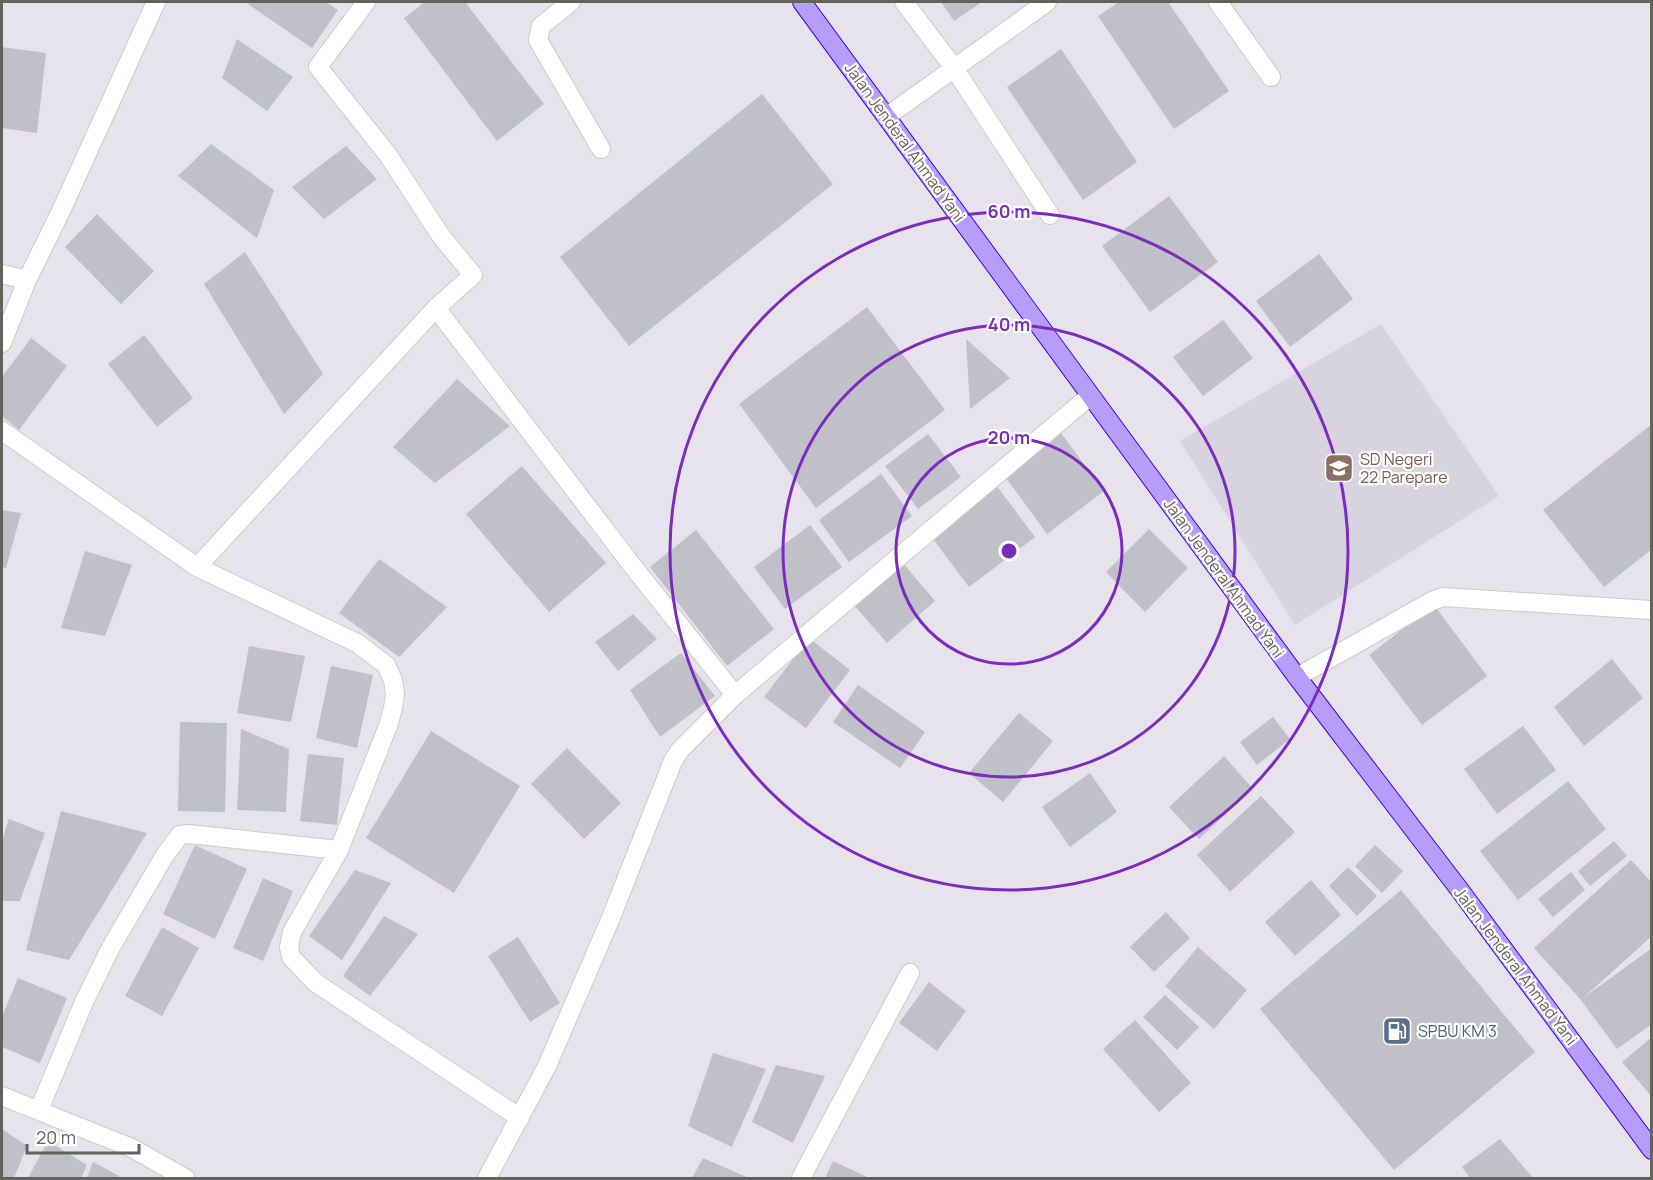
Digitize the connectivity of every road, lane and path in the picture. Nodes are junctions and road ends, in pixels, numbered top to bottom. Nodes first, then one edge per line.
1 (156, 2) edge
2 (366, 2) edge
3 (571, 2) edge
4 (802, 2) edge
5 (903, 2) edge
6 (1047, 2) edge
7 (1218, 2) edge
8 (954, 68) junction
9 (1271, 77) dead end
10 (886, 117) junction
11 (601, 149) dead end
12 (1050, 215) dead end
13 (2, 274) edge
14 (27, 280) junction
15 (436, 308) junction
16 (2, 343) edge
17 (1090, 396) junction
18 (2, 431) edge
19 (197, 567) junction
20 (1652, 610) edge
21 (1297, 677) junction
22 (735, 695) junction
23 (339, 850) junction
24 (910, 973) dead end
25 (2, 1096) edge
26 (39, 1110) junction
27 (520, 1118) junction
28 (1646, 1130) edge
29 (1652, 1150) edge
30 (185, 1179) edge
31 (487, 1179) edge
32 (801, 1179) edge

1 - 14 street
2 - 15 street
3 - 11 street
4 - 10 highway, Jalan Jenderal Ahmad Yani
5 - 8 street
6 - 8 street
7 - 9 street
8 - 10 street
8 - 12 street
10 - 17 highway, Jalan Jenderal Ahmad Yani
13 - 14 street
14 - 16 street
15 - 19 street
15 - 22 street
17 - 21 highway, Jalan Jenderal Ahmad Yani
17 - 22 street
18 - 19 street
19 - 23 street
20 - 21 street
21 - 28 highway, Jalan Jenderal Ahmad Yani
22 - 27 street
23 - 26 street
23 - 27 street
24 - 32 street
25 - 26 street
26 - 30 street
27 - 31 street
28 - 29 highway, Jalan Jenderal Ahmad Yani

